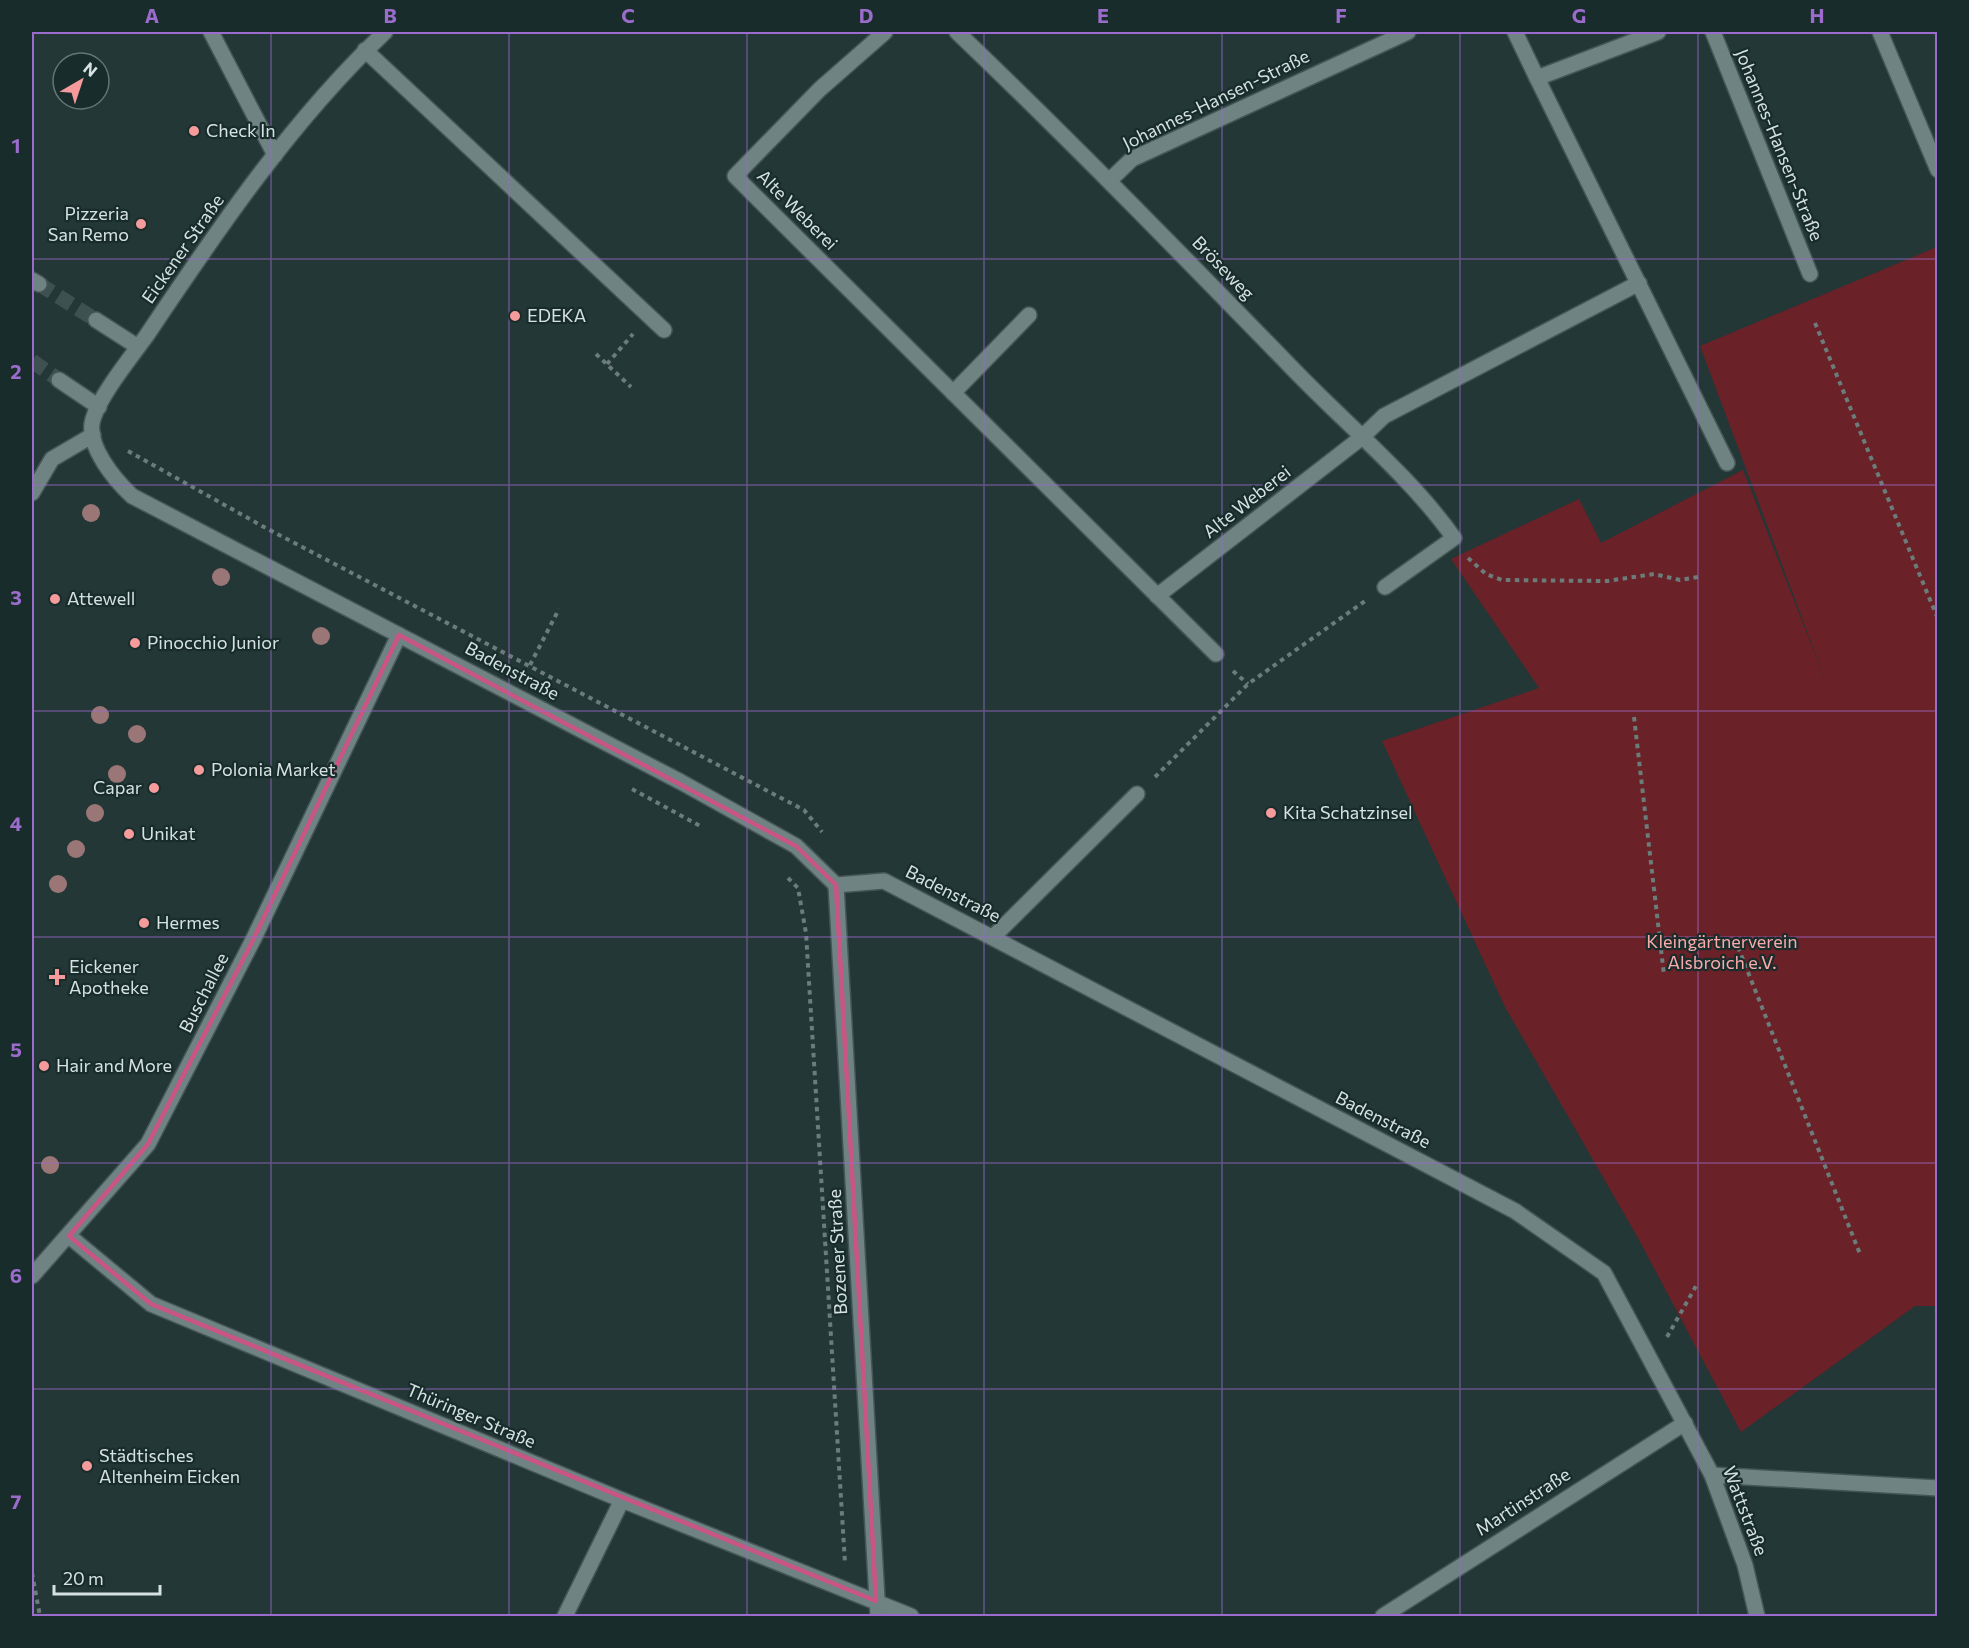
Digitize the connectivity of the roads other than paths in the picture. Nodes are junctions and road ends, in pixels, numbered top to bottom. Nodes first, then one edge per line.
1 (211, 32) edge
2 (385, 32) edge
3 (885, 32) edge
4 (957, 32) edge
5 (1408, 32) edge
6 (1515, 32) edge
7 (1658, 32) edge
8 (1713, 32) edge
9 (1880, 32) edge
10 (365, 50) junction
11 (1537, 78) junction
12 (275, 155) junction
13 (1938, 170) edge
14 (1110, 180) junction
15 (1810, 274) dead end
16 (1639, 283) junction
17 (1029, 315) dead end
18 (96, 320) tunnel mouth
19 (664, 330) dead end
20 (138, 347) junction
21 (59, 380) tunnel mouth
22 (953, 393) junction
23 (99, 407) junction
24 (93, 435) junction
25 (1361, 438) junction
26 (1727, 463) dead end
27 (32, 493) edge
28 (1385, 587) road end
29 (1157, 597) junction
30 (399, 635) junction
31 (1216, 654) dead end
32 (1137, 794) road end
33 (836, 885) junction
34 (994, 936) junction
35 (69, 1236) junction
36 (32, 1276) edge
37 (1685, 1423) junction
38 (1712, 1475) junction
39 (1938, 1488) edge
40 (622, 1500) junction
41 (877, 1609) edge
42 (565, 1617) edge
43 (911, 1617) edge
44 (1383, 1617) edge
45 (1757, 1617) edge

1 - 12 street
2 - 10 street, Eickener Straße
3 - 22 street, Alte Weberei
4 - 14 street, Bröseweg
5 - 14 street, Johannes-Hansen-Straße
6 - 11 street
7 - 11 street
8 - 15 street, Johannes-Hansen-Straße
9 - 13 street
10 - 12 street, Eickener Straße
10 - 19 street
11 - 16 street
12 - 20 street, Eickener Straße
14 - 25 street, Bröseweg
16 - 25 street
16 - 26 street
17 - 22 street
18 - 20 street
20 - 23 street, Eickener Straße
21 - 23 street
22 - 29 street, Alte Weberei
23 - 24 street, Eickener Straße
24 - 27 street
24 - 30 street, Badenstraße
25 - 28 street, Bröseweg
25 - 29 street, Alte Weberei
29 - 31 street, Alte Weberei
30 - 33 street, Badenstraße
30 - 35 street, Buschallee
32 - 34 street
33 - 34 street, Badenstraße
33 - 41 street, Bozener Straße
34 - 37 street, Badenstraße
35 - 36 street, Buschallee
35 - 40 street, Thüringer Straße
37 - 38 street, Wattstraße
37 - 44 street, Martinstraße
38 - 39 street
38 - 45 street, Wattstraße
40 - 41 street, Thüringer Straße
40 - 42 street
41 - 43 street

